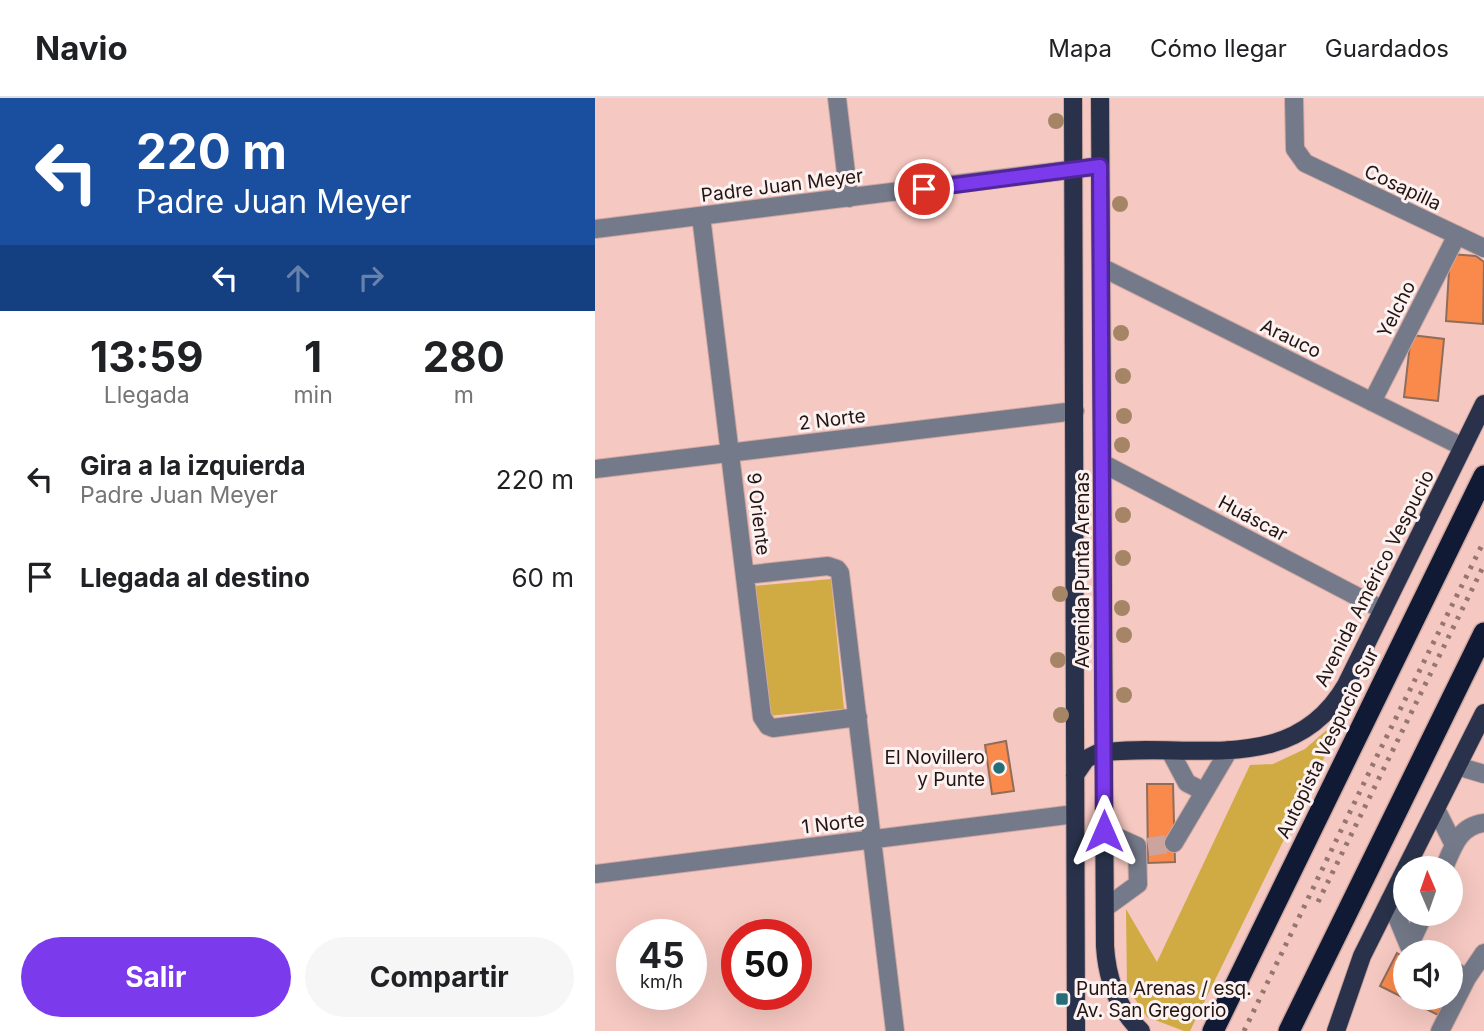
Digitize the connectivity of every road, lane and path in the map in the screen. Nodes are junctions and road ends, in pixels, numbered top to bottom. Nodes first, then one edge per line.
1 (837, 98) edge
2 (1073, 98) edge
3 (1100, 98) edge
4 (1294, 98) edge
5 (1100, 166) junction
6 (1073, 170) junction
7 (849, 198) junction
8 (701, 216) junction
9 (595, 229) edge
10 (1457, 235) junction
11 (1484, 248) edge
12 (1101, 267) junction
13 (1372, 402) junction
14 (1484, 404) edge
15 (1075, 411) junction
16 (1463, 447) junction
17 (730, 453) junction
18 (1102, 463) junction
19 (595, 469) edge
20 (1484, 476) edge
21 (745, 575) junction
22 (1383, 610) junction
23 (1484, 633) edge
24 (1484, 713) edge
25 (858, 717) junction
26 (1229, 750) junction
27 (1170, 751) junction
28 (1104, 752) junction
29 (1457, 766) junction
30 (1484, 774) edge
31 (1075, 775) junction
32 (1203, 791) junction
33 (1436, 809) junction
34 (1075, 814) junction
35 (1484, 823) edge
36 (1104, 831) junction
37 (873, 840) junction
38 (1174, 843) dead end
39 (1454, 845) junction
40 (1412, 856) edge
41 (1449, 856) edge
42 (595, 874) edge
43 (1393, 894) edge
44 (1390, 900) junction
45 (1105, 908) junction
46 (1410, 940) edge
47 (1484, 953) edge
48 (1463, 976) edge
49 (1467, 978) junction
50 (895, 1031) edge
51 (1076, 1031) edge
52 (1141, 1031) edge
53 (1213, 1031) edge
54 (1289, 1031) edge
55 (1336, 1031) edge
56 (1440, 1031) edge

1 - 7 street
2 - 6 main road, Avenida Punta Arenas
3 - 5 main road, Avenida Punta Arenas
4 - 10 street, Cosapilla
5 - 6 street, Padre Juan Meyer
5 - 12 main road, Avenida Punta Arenas
6 - 7 street, Padre Juan Meyer
6 - 15 main road, Avenida Punta Arenas
7 - 8 street, Padre Juan Meyer
8 - 9 street, Padre Juan Meyer
8 - 17 street, 9 Oriente
10 - 11 street, Cosapilla
10 - 13 street, Yelcho
12 - 13 street, Arauco
12 - 18 main road, Avenida Punta Arenas
13 - 16 street, Arauco
14 - 16 main road, Avenida Américo Vespucio
15 - 17 street, 2 Norte
15 - 31 main road, Avenida Punta Arenas
16 - 22 main road, Avenida Américo Vespucio
17 - 19 street, 2 Norte
17 - 21 street, 9 Oriente
18 - 22 street, Huáscar
18 - 28 main road, Avenida Punta Arenas
20 - 53 highway, Autopista Vespucio Sur
21 - 25 street
21 - 25 street, 9 Oriente
22 - 26 main road, Avenida Américo Vespucio
23 - 54 highway
24 - 29 main road
25 - 37 street
26 - 27 main road, Avenida Américo Vespucio
26 - 32 street
27 - 28 main road, Avenida Américo Vespucio
27 - 32 street
28 - 31 main road
28 - 36 main road, Avenida Punta Arenas
29 - 30 street
29 - 33 main road
31 - 34 main road, Avenida Punta Arenas
32 - 38 street
33 - 39 street
33 - 40 main road
34 - 37 street, 1 Norte
34 - 51 main road, Avenida Punta Arenas
35 - 39 street
36 - 45 main road, Avenida Punta Arenas
36 - 45 street
37 - 42 street, 1 Norte
37 - 50 street
39 - 41 street
43 - 44 main road
44 - 46 street
44 - 55 main road
45 - 52 main road, Avenida Punta Arenas
47 - 49 street
48 - 49 street
49 - 56 street

